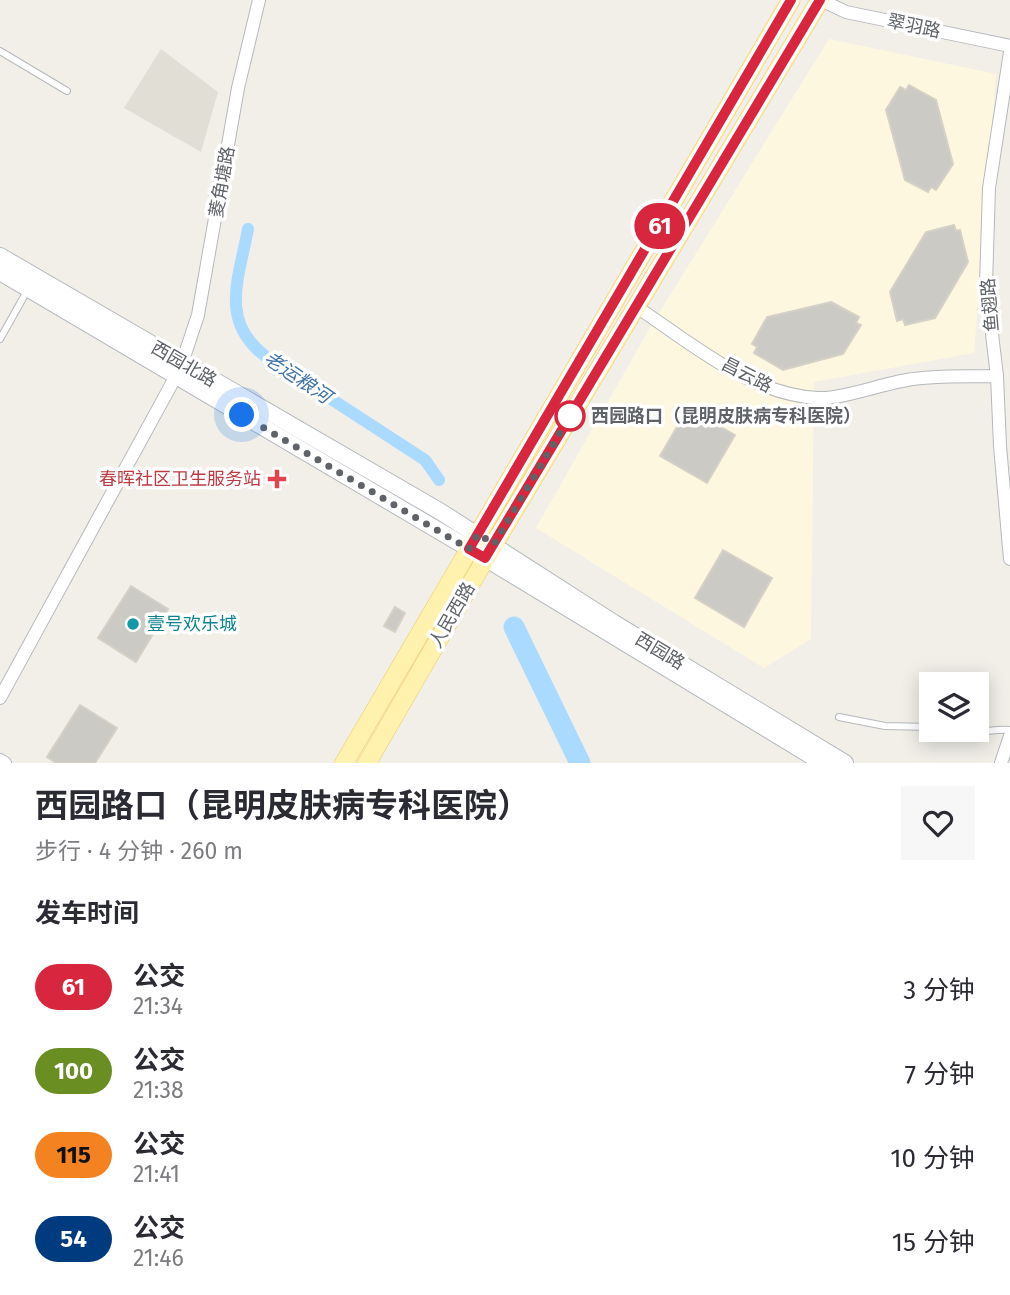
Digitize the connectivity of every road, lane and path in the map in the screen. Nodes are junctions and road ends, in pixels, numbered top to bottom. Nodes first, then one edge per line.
1 (259, 0) edge
2 (791, 0) edge
3 (821, 0) edge
4 (1010, 46) edge
5 (0, 51) edge
6 (1010, 52) edge
7 (67, 91) dead end
8 (0, 256) edge
9 (0, 272) edge
10 (28, 289) junction
11 (635, 306) junction
12 (0, 339) edge
13 (179, 370) junction
14 (998, 376) junction
15 (473, 542) junction
16 (490, 551) junction
17 (1010, 559) edge
18 (0, 698) edge
19 (839, 717) dead end
20 (919, 727) edge
21 (989, 729) edge
22 (1010, 730) edge
23 (1010, 736) edge
24 (0, 760) edge
25 (5, 763) edge
26 (344, 763) edge
27 (367, 763) edge
28 (823, 763) edge
29 (845, 763) edge
30 (1001, 763) edge

1 - 13 street, 菱角塘路
2 - 15 main road, 人民西路
3 - 4 street, 翠羽路
3 - 11 main road, 人民西路
5 - 7 lane
6 - 14 street, 鱼翅路
8 - 13 main road, 西园北路
9 - 10 main road, 西园北路
10 - 12 lane
10 - 13 main road, 西园北路
11 - 14 street, 昌云路
11 - 16 main road, 人民西路
13 - 15 main road, 西园北路
13 - 18 street, 菱角塘路
14 - 17 street, 鱼翅路
15 - 16 main road, 西园路
15 - 26 main road, 人民西路
16 - 27 main road, 人民西路
16 - 28 main road, 西园路
16 - 29 main road, 西园路
19 - 20 lane
21 - 22 lane
23 - 30 street
24 - 25 street

